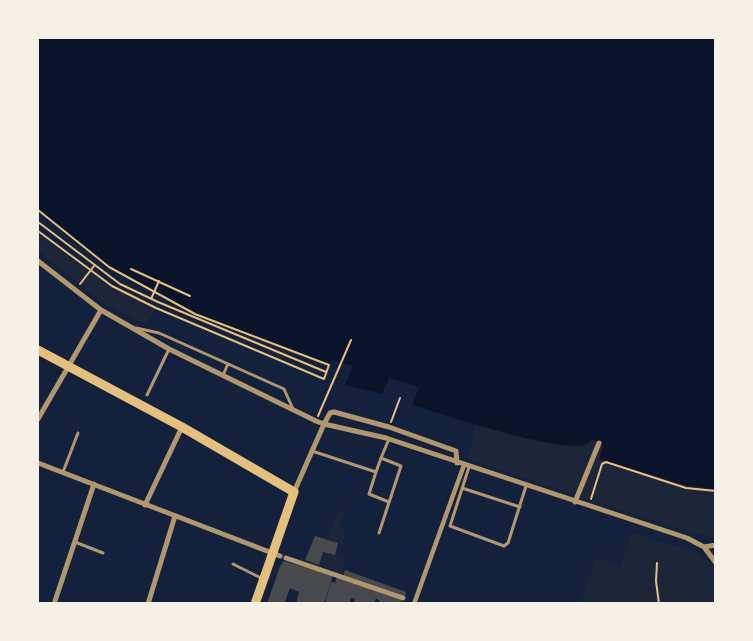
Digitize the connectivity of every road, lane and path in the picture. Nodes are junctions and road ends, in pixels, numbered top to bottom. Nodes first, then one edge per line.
1 (38, 210) edge
2 (38, 222) edge
3 (38, 230) edge
4 (38, 261) edge
5 (94, 266) junction
6 (131, 269) dead end
7 (90, 270) junction
8 (159, 281) junction
9 (75, 290) junction
10 (190, 296) dead end
11 (151, 299) junction
12 (100, 310) junction
13 (133, 327) junction
14 (351, 340) dead end
15 (169, 349) junction
16 (38, 350) edge
17 (228, 364) junction
18 (68, 366) junction
19 (326, 372) junction
20 (223, 375) junction
21 (147, 394) dead end
22 (400, 398) dead end
23 (293, 409) junction
24 (38, 419) edge
25 (316, 420) junction
26 (324, 424) junction
27 (182, 427) junction
28 (389, 427) junction
29 (78, 433) dead end
30 (389, 439) junction
31 (599, 443) dead end
32 (311, 451) junction
33 (381, 458) junction
34 (38, 463) edge
35 (457, 463) junction
36 (466, 466) junction
37 (376, 472) junction
38 (63, 473) junction
39 (94, 484) junction
40 (526, 486) junction
41 (462, 488) junction
42 (294, 492) junction
43 (716, 492) edge
44 (389, 502) junction
45 (575, 502) junction
46 (145, 505) junction
47 (588, 506) junction
48 (520, 507) junction
49 (175, 516) junction
50 (379, 532) dead end
51 (75, 542) junction
52 (716, 545) edge
53 (704, 546) junction
54 (103, 553) dead end
55 (276, 554) junction
56 (286, 558) dead end
57 (657, 563) dead end
58 (716, 563) edge
59 (233, 564) dead end
60 (263, 579) junction
61 (403, 598) dead end
62 (54, 604) edge
63 (148, 604) edge
64 (254, 604) edge
65 (414, 604) edge
66 (659, 604) edge

1 - 19 path
2 - 5 path
3 - 7 path
4 - 9 street
5 - 7 path
5 - 11 path
6 - 8 path
7 - 9 path
7 - 19 path
8 - 10 path
8 - 11 path
9 - 12 street
11 - 19 path
12 - 13 street
12 - 18 street
13 - 15 street
13 - 17 lane
14 - 25 path
15 - 20 street
15 - 21 lane
16 - 18 main road
17 - 20 lane
17 - 23 lane
18 - 24 street
18 - 27 main road
20 - 23 street
22 - 28 path
23 - 25 street
25 - 26 street
26 - 28 street
26 - 30 street
26 - 32 street
27 - 42 main road
27 - 46 street
28 - 35 street
29 - 38 lane
30 - 33 lane
30 - 35 street
31 - 45 street
32 - 37 lane
32 - 42 street
33 - 37 lane
33 - 44 lane
34 - 38 street
35 - 36 street
36 - 40 street
36 - 41 lane
36 - 65 street
37 - 44 lane
38 - 39 street
39 - 46 street
39 - 51 street
40 - 45 street
40 - 48 lane
41 - 48 lane
41 - 48 lane
42 - 55 main road
43 - 47 path
44 - 50 lane
45 - 47 street
46 - 49 street
47 - 53 street
49 - 55 street
49 - 63 street
51 - 54 lane
51 - 62 street
52 - 53 street
53 - 58 street
55 - 60 main road
56 - 61 street
57 - 66 path
59 - 60 lane
60 - 64 main road

